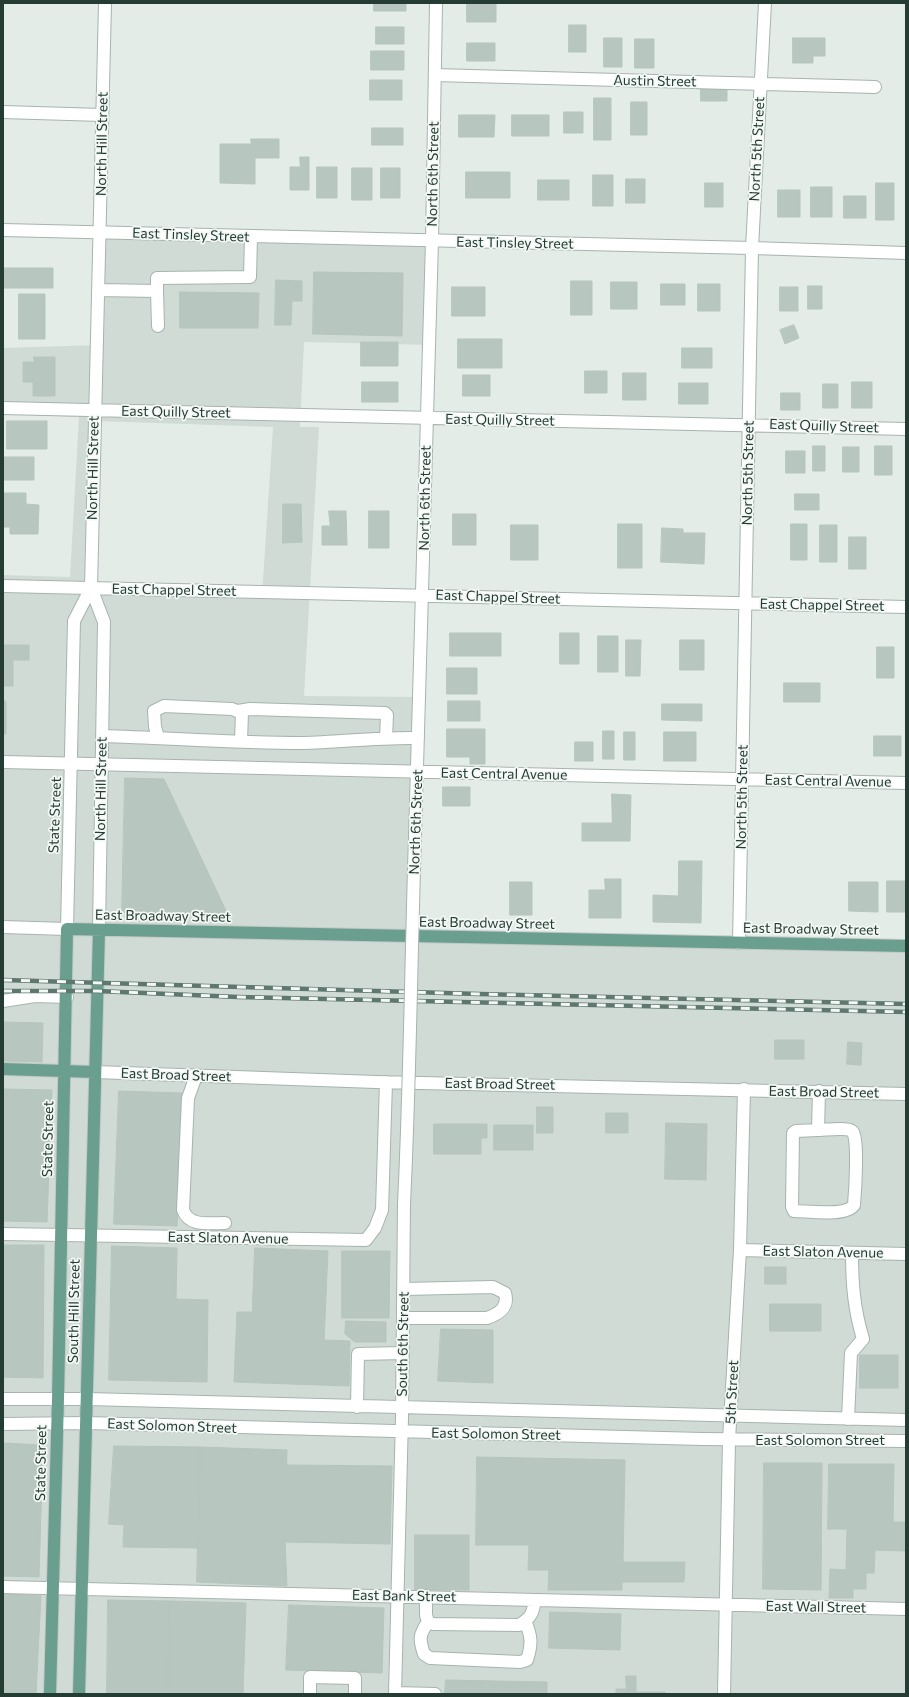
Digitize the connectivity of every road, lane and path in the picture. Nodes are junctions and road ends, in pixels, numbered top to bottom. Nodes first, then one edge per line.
1 (105, 3) edge
2 (436, 3) edge
3 (765, 3) edge
4 (435, 75) junction
5 (760, 83) junction
6 (875, 87) dead end
7 (3, 112) edge
8 (102, 115) junction
9 (3, 230) edge
10 (100, 232) junction
11 (251, 236) junction
12 (432, 241) junction
13 (752, 248) junction
14 (906, 253) edge
15 (98, 290) junction
16 (157, 291) junction
17 (158, 326) dead end
18 (3, 408) edge
19 (94, 410) junction
20 (426, 418) junction
21 (749, 424) junction
22 (906, 429) edge
23 (3, 586) edge
24 (90, 588) junction
25 (422, 595) junction
26 (746, 604) junction
27 (906, 607) edge
28 (238, 711) junction
29 (103, 736) junction
30 (158, 737) junction
31 (386, 738) junction
32 (418, 738) junction
33 (241, 741) junction
34 (3, 762) edge
35 (71, 764) junction
36 (102, 765) junction
37 (417, 771) junction
38 (742, 780) junction
39 (906, 783) edge
40 (3, 927) edge
41 (67, 929) junction
42 (99, 930) junction
43 (739, 943) junction
44 (906, 946) edge
45 (410, 993) joint
46 (66, 997) junction
47 (3, 1001) edge
48 (3, 1069) edge
49 (64, 1071) junction
50 (95, 1072) junction
51 (196, 1076) junction
52 (386, 1082) junction
53 (744, 1090) junction
54 (819, 1091) junction
55 (906, 1094) edge
56 (818, 1130) junction
57 (225, 1223) dead end
58 (3, 1234) edge
59 (61, 1235) junction
60 (90, 1236) junction
61 (740, 1250) junction
62 (852, 1253) junction
63 (906, 1254) edge
64 (404, 1289) junction
65 (404, 1318) junction
66 (403, 1353) junction
67 (3, 1399) edge
68 (58, 1399) junction
69 (87, 1399) junction
70 (357, 1407) junction
71 (402, 1408) junction
72 (730, 1417) junction
73 (848, 1419) junction
74 (906, 1420) edge
75 (57, 1423) junction
76 (3, 1424) edge
77 (86, 1424) junction
78 (402, 1432) junction
79 (729, 1440) junction
80 (906, 1441) edge
81 (3, 1587) edge
82 (53, 1589) junction
83 (82, 1590) junction
84 (397, 1596) junction
85 (426, 1596) junction
86 (535, 1600) junction
87 (725, 1605) junction
88 (906, 1609) edge
89 (526, 1621) junction
90 (428, 1622) junction
91 (395, 1693) edge
92 (50, 1694) edge
93 (79, 1694) edge
94 (310, 1694) edge
95 (355, 1694) edge
96 (435, 1694) edge
97 (724, 1694) edge

1 - 8 street, North Hill Street
2 - 4 street, North 6th Street
3 - 5 street, North 5th Street
4 - 5 street, Austin Street
4 - 12 street, North 6th Street
5 - 6 street, Austin Street
5 - 13 street, North 5th Street
7 - 8 street
8 - 10 street, North Hill Street
9 - 10 street, East Tinsley Street
10 - 11 street, East Tinsley Street
10 - 15 street, North Hill Street
11 - 12 street, East Tinsley Street
11 - 16 street
12 - 13 street, East Tinsley Street
12 - 20 street, North 6th Street
13 - 14 street, East Tinsley Street
13 - 21 street, North 5th Street
15 - 16 street
15 - 19 street, North Hill Street
16 - 17 street
18 - 19 street, East Quilly Street
19 - 20 street, East Quilly Street
19 - 24 street, North Hill Street
20 - 21 street, East Quilly Street
20 - 25 street, North 6th Street
21 - 22 street, East Quilly Street
21 - 26 street, North 5th Street
23 - 24 street, East Chappel Street
24 - 25 street, East Chappel Street
24 - 29 street, North Hill Street
24 - 35 street, State Street
25 - 26 street, East Chappel Street
25 - 32 street, North 6th Street
26 - 27 street, East Chappel Street
26 - 38 street, North 5th Street
28 - 30 street
28 - 31 street
28 - 33 street
29 - 30 street
29 - 36 street, North Hill Street
30 - 33 street
31 - 32 street
31 - 33 street
32 - 37 street, North 6th Street
34 - 35 street, East Central Avenue
35 - 36 street, East Central Avenue
35 - 41 street, State Street
36 - 37 street, East Central Avenue
36 - 42 street, North Hill Street
37 - 38 street, East Central Avenue
37 - 45 street, North 6th Street, bridge
38 - 39 street, East Central Avenue
38 - 43 street, North 5th Street
40 - 41 street
41 - 42 main road, East Broadway Street
41 - 46 main road, State Street
42 - 43 main road, East Broadway Street
42 - 50 main road, South Hill Street
43 - 44 main road, East Broadway Street
45 - 64 street, South 6th Street, bridge
46 - 47 street
46 - 49 main road, State Street
48 - 49 main road
49 - 50 main road
49 - 59 main road, State Street
50 - 51 street, East Broad Street
50 - 60 main road, South Hill Street
51 - 52 street, East Broad Street
51 - 57 street
52 - 53 street, East Broad Street
52 - 60 street, East Slaton Avenue
53 - 54 street, East Broad Street
53 - 61 street, 5th Street
54 - 55 street, East Broad Street
54 - 56 street
56 - 56 street
58 - 59 street, East Slaton Avenue
59 - 60 street, East Slaton Avenue
59 - 68 main road, State Street
60 - 69 main road, South Hill Street
61 - 62 street, East Slaton Avenue
61 - 72 street, 5th Street
62 - 63 street, East Slaton Avenue
62 - 73 street
64 - 65 street, South 6th Street
64 - 65 street
65 - 66 street, South 6th Street
66 - 70 street
66 - 71 street, South 6th Street
67 - 68 street, East Solomon Street
68 - 69 street, East Solomon Street
68 - 75 main road, State Street
69 - 70 street, East Solomon Street
69 - 77 main road, South Hill Street
70 - 71 street, East Solomon Street
71 - 72 street, East Solomon Street
71 - 78 street, South 6th Street
72 - 73 street, East Solomon Street
72 - 79 street, 5th Street
73 - 74 street, East Solomon Street
75 - 76 street, East Solomon Street
75 - 77 street, East Solomon Street
75 - 82 main road, State Street
77 - 78 street, East Solomon Street
77 - 83 main road, South Hill Street
78 - 79 street, East Solomon Street
78 - 84 street, South 6th Street
79 - 80 street, East Solomon Street
79 - 87 street, 5th Street
81 - 82 street, East Bank Street
82 - 83 street, East Bank Street
82 - 92 main road, State Street
83 - 84 street, East Bank Street
83 - 93 main road, South Hill Street
84 - 85 street, East Bank Street
84 - 91 street, South 6th Street
85 - 86 street, East Bank Street
85 - 90 street
86 - 87 street, East Bank Street
86 - 89 street
87 - 88 street, East Wall Street
87 - 97 street, 5th Street
89 - 90 street
89 - 90 street
91 - 96 street
94 - 95 street

